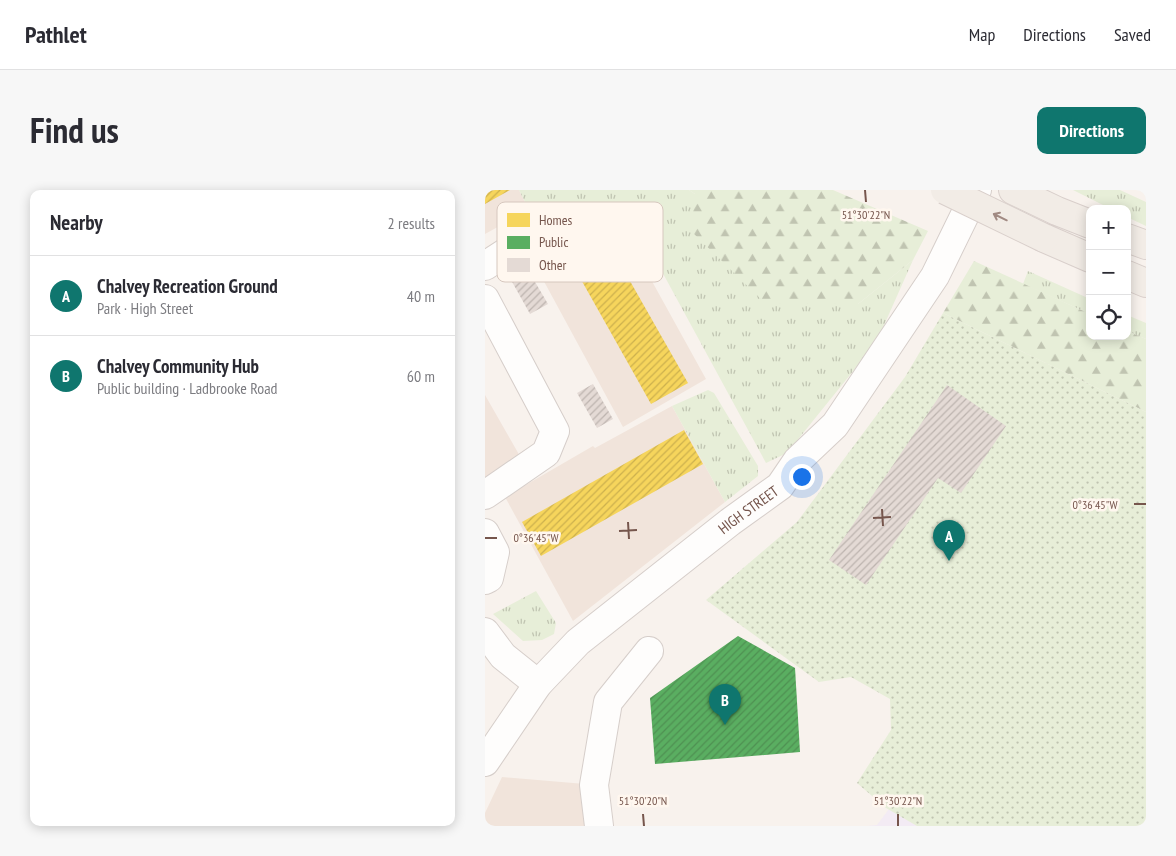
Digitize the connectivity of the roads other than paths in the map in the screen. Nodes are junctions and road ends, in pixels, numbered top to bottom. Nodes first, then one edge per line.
1 (945, 190) edge
2 (977, 190) edge
3 (1013, 190) edge
4 (1086, 222) edge
5 (1131, 240) edge
6 (1146, 246) edge
7 (1086, 256) edge
8 (497, 258) edge
9 (485, 266) edge
10 (1131, 277) edge
11 (1146, 283) edge
12 (485, 299) edge
13 (485, 495) edge
14 (485, 533) edge
15 (485, 580) edge
16 (485, 632) edge
17 (649, 651) dead end
18 (538, 684) junction
19 (485, 762) edge
20 (599, 826) edge

7 -> 1 main road, bridge
2 - 18 street, HIGH STREET
3 - 4 main road
5 - 6 main road
8 - 9 street
10 - 11 main road
12 - 13 street
14 - 15 street
16 - 18 street
17 - 20 street
18 - 19 street, HIGH STREET

